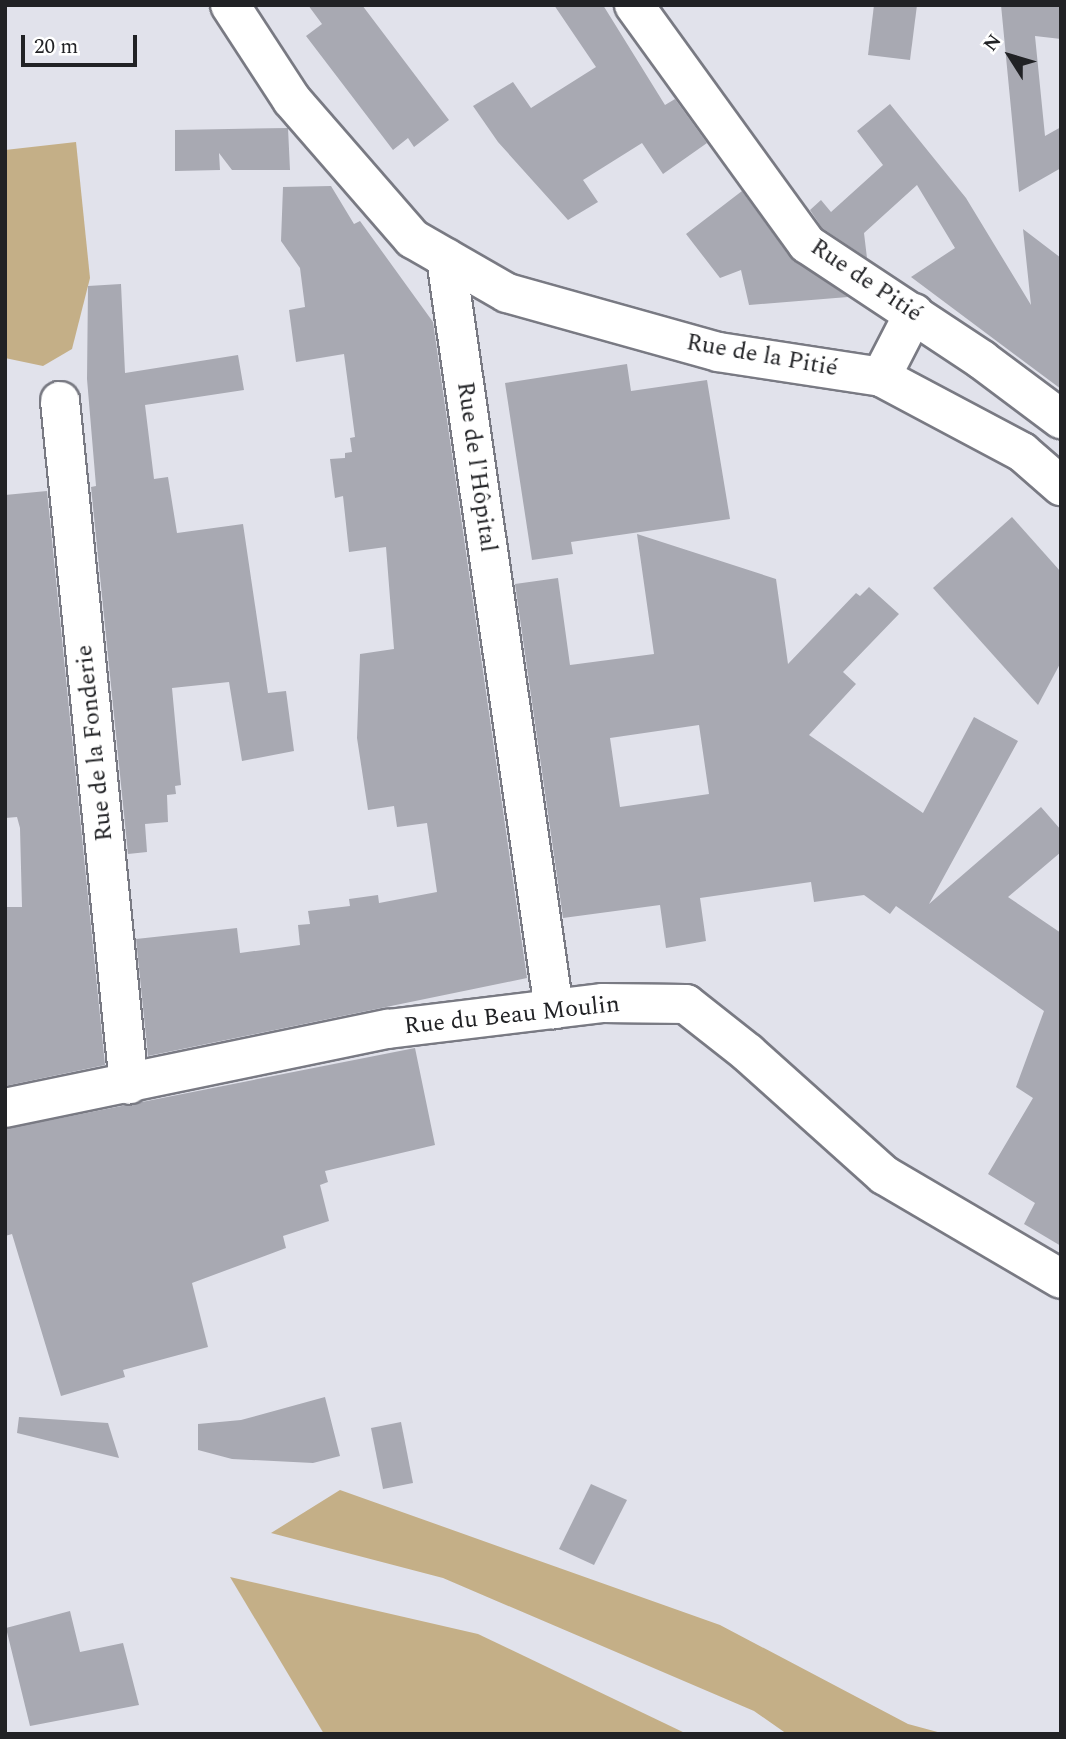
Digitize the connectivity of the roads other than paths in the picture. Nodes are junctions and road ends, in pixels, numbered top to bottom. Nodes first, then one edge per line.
1 (230, 5) edge
2 (634, 5) edge
3 (446, 258) junction
4 (914, 313) junction
5 (881, 377) junction
6 (60, 401) dead end
7 (1061, 419) edge
8 (1061, 486) edge
9 (554, 1009) junction
10 (129, 1085) junction
11 (5, 1108) edge
12 (1061, 1279) edge

1 - 3 street
2 - 4 street, Rue de Pitié
3 - 5 street, Rue de la Pitié
3 - 9 street, Rue de l'Hôpital
4 - 5 street
4 - 7 street, Rue de Pitié
5 - 8 street, Rue de la Pitié
6 - 10 street, Rue de la Fonderie
9 - 10 street, Rue du Beau Moulin
9 - 12 street, Rue du Beau Moulin
10 - 11 street, Rue du Beau Moulin

